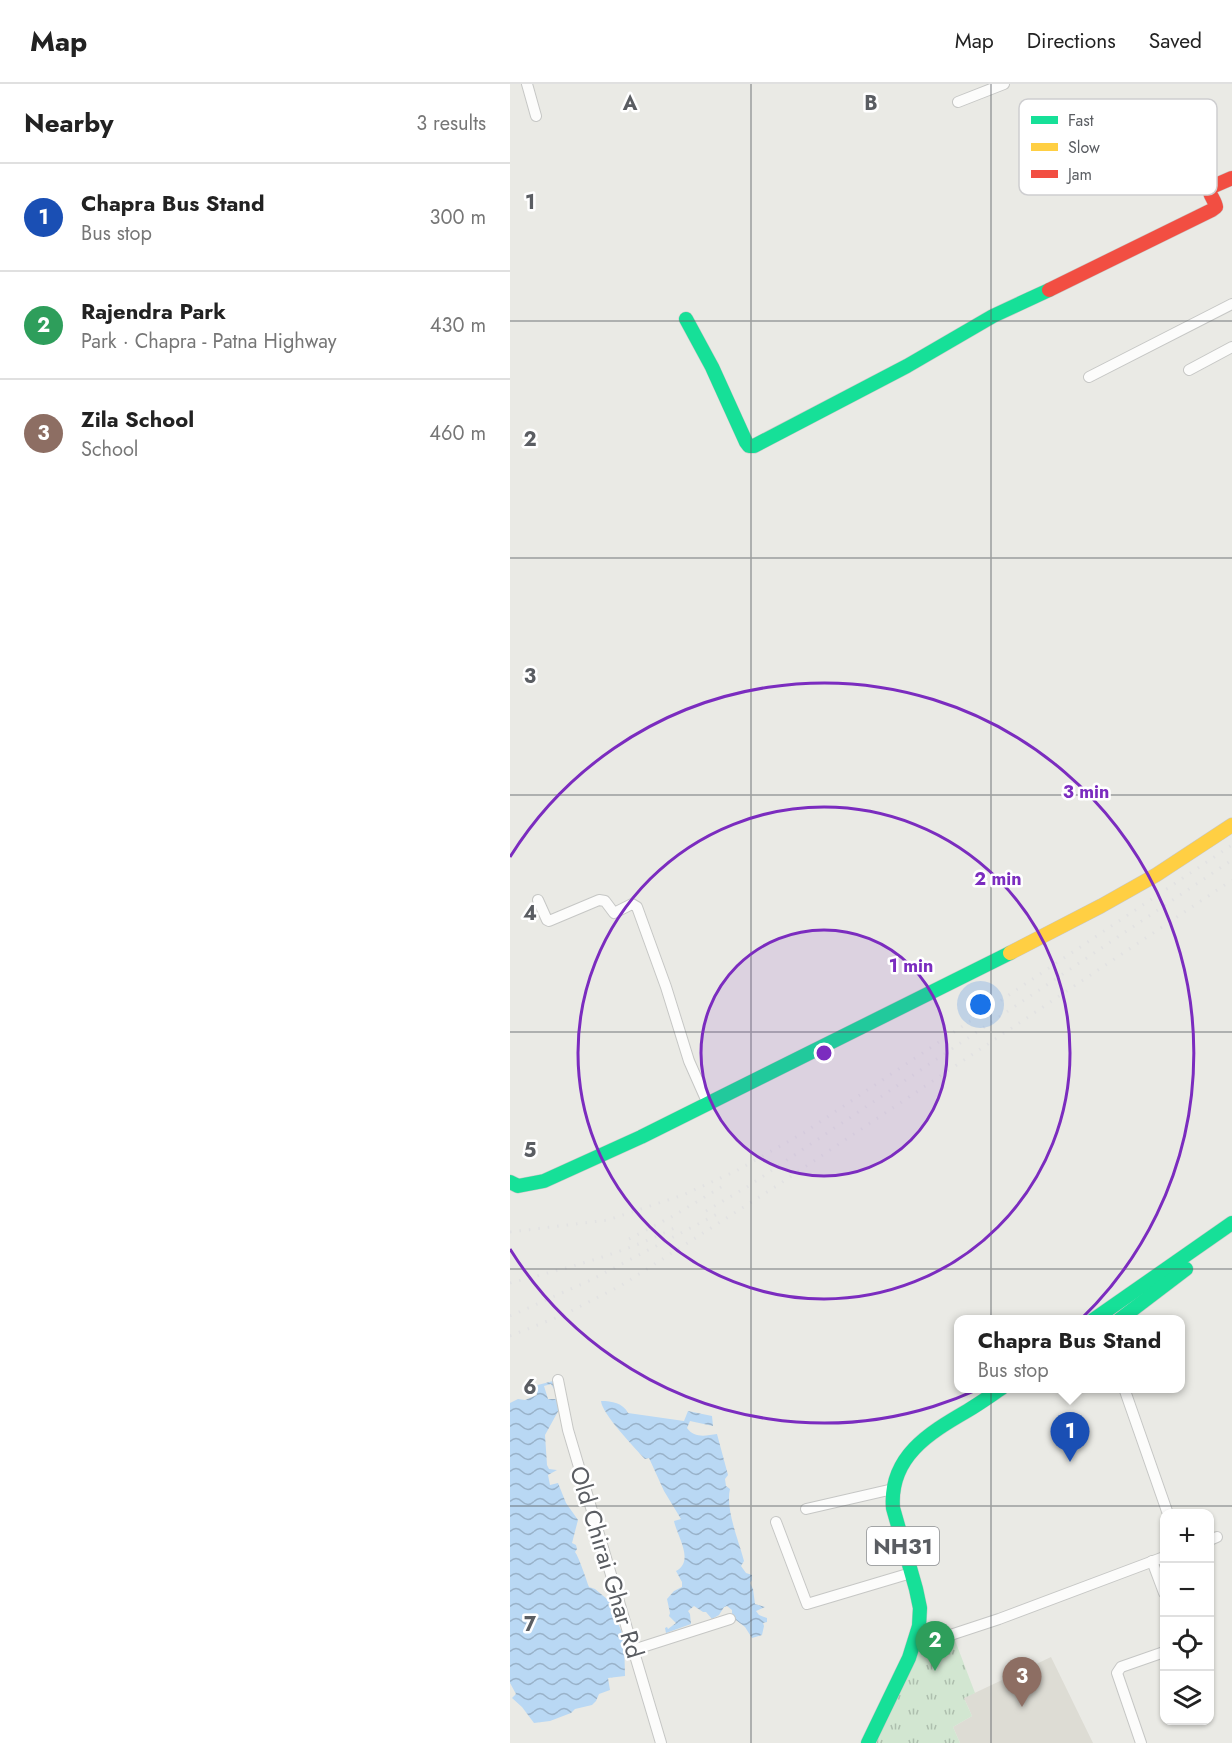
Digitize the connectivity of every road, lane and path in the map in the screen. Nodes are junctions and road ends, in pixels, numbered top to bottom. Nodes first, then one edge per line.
1 (527, 84) edge
2 (1004, 84) edge
3 (958, 102) dead end
4 (536, 116) dead end
5 (1232, 178) edge
6 (1217, 185) edge
7 (1210, 195) edge
8 (1232, 304) edge
9 (686, 319) dead end
10 (1232, 347) edge
11 (1189, 370) dead end
12 (1089, 377) dead end
13 (1232, 825) edge
14 (538, 900) dead end
15 (708, 1104) junction
16 (510, 1182) edge
17 (1232, 1223) edge
18 (1232, 1236) edge
19 (1100, 1315) edge
20 (1125, 1315) edge
21 (558, 1380) dead end
22 (995, 1393) edge
23 (1125, 1393) edge
24 (893, 1489) junction
25 (806, 1509) dead end
26 (1166, 1509) edge
27 (776, 1522) dead end
28 (1160, 1558) edge
29 (1152, 1561) junction
30 (911, 1573) junction
31 (1160, 1582) edge
32 (730, 1620) dead end
33 (914, 1647) junction
34 (633, 1650) junction
35 (1160, 1653) edge
36 (661, 1743) edge
37 (868, 1743) edge
38 (1142, 1743) edge

1 - 4 street
2 - 3 street
5 - 6 main road
7 - 9 main road
8 - 12 street
10 - 11 street
13 - 15 main road
14 - 15 street
15 - 16 main road
17 - 19 main road
18 - 20 main road
21 - 34 street, Old Chirai Ghar Rd
22 - 24 main road, NH31
23 - 26 street
24 - 25 street
24 - 30 main road, NH31
27 - 30 street
28 - 29 street
29 - 31 street
29 - 33 street
30 - 33 main road, NH31
32 - 34 street
33 - 37 main road, NH31
34 - 36 street, Old Chirai Ghar Rd
35 - 38 street

